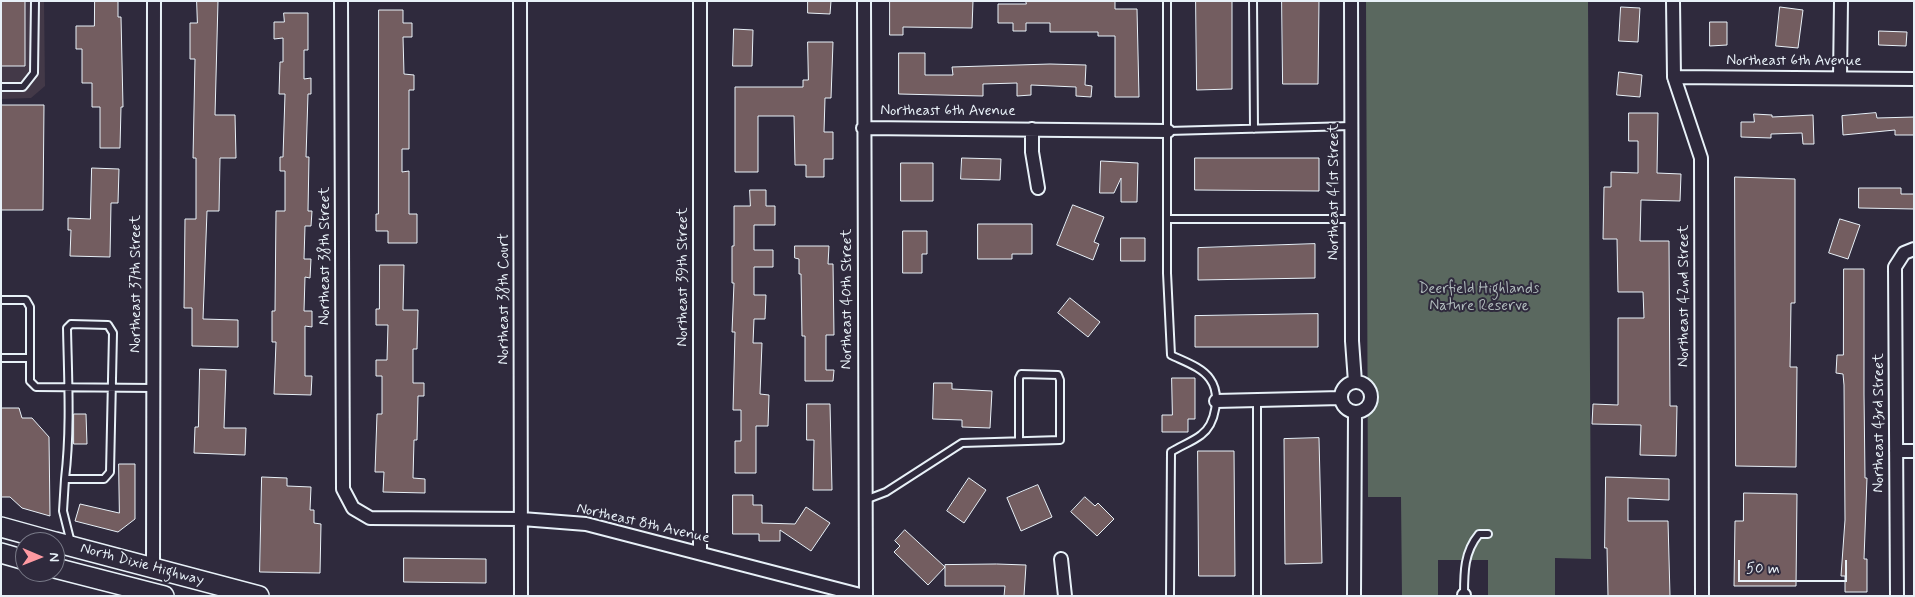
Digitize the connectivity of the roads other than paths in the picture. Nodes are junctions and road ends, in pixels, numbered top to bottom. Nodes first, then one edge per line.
1 (35, 1) edge
2 (154, 1) edge
3 (341, 1) edge
4 (520, 1) edge
5 (700, 1) edge
6 (864, 1) edge
7 (1167, 1) edge
8 (1253, 1) edge
9 (1351, 1) edge
10 (1673, 1) edge
11 (1841, 1) edge
12 (1674, 77) junction
13 (1840, 78) junction
14 (1914, 79) edge
15 (1, 87) edge
16 (1351, 126) junction
17 (863, 128) junction
18 (1032, 129) junction
19 (1254, 129) junction
20 (1168, 131) junction
21 (1038, 188) dead end
22 (1168, 219) junction
23 (1351, 219) junction
24 (1909, 251) edge
25 (1, 300) edge
26 (1, 358) edge
27 (30, 358) junction
28 (1355, 382) junction
29 (112, 387) junction
30 (69, 388) junction
31 (153, 388) junction
32 (1341, 398) junction
33 (1216, 400) junction
34 (1257, 400) junction
35 (1354, 412) junction
36 (1019, 441) junction
37 (1896, 451) junction
38 (1914, 451) edge
39 (65, 479) junction
40 (865, 500) junction
41 (353, 508) joint
42 (522, 519) junction
43 (1, 527) edge
44 (19, 532) edge
45 (61, 532) edge
46 (1488, 534) dead end
47 (65, 544) edge
48 (1, 553) edge
49 (700, 553) junction
50 (15, 557) edge
51 (1061, 559) dead end
52 (153, 566) junction
53 (65, 571) edge
54 (1464, 595) edge
55 (164, 596) edge
56 (259, 596) edge
57 (521, 596) edge
58 (865, 596) edge
59 (1065, 596) edge
60 (1170, 596) edge
61 (1257, 596) edge
62 (1354, 596) edge
63 (1702, 596) edge
64 (1897, 596) edge

1 - 15 lane
2 - 31 street, Northeast 37th Street
3 - 41 street, Northeast 38th Street
4 - 42 street, Northeast 38th Court
5 - 49 street, Northeast 39th Street
6 - 17 street, Northeast 40th Street
7 - 20 lane
8 - 19 lane
9 - 16 street, Northeast 41st Street
10 - 12 street, Northeast 42nd Street
11 - 13 street
12 - 13 street, Northeast 6th Avenue
12 - 63 street, Northeast 42nd Street
13 - 14 street, Northeast 6th Avenue
16 - 19 lane
16 - 23 street, Northeast 41st Street
17 - 18 street, Northeast 6th Avenue
17 - 40 street, Northeast 40th Street
18 - 20 street, Northeast 6th Avenue
18 - 21 street, Northeast 6th Avenue
19 - 20 lane
20 - 22 lane
22 - 23 lane
22 - 33 lane
23 - 28 street, Northeast 41st Street
24 - 37 street, Northeast 43rd Street
25 - 27 lane
26 - 27 lane
27 - 30 lane
28 - 32 street
28 - 35 street
29 - 30 lane
29 - 30 lane
29 - 31 lane
29 - 39 lane
30 - 39 lane
31 - 52 street, Northeast 37th Street
32 - 34 street
32 - 35 street
33 - 34 street
33 - 60 lane
34 - 61 lane
35 - 62 street
36 - 36 lane
36 - 40 lane
37 - 38 street
37 - 64 street, Northeast 43rd Street
39 - 45 lane
40 - 58 street, Northeast 40th Street
41 - 42 street, Northeast 8th Avenue
42 - 49 street, Northeast 8th Avenue
42 - 57 street, Northeast 38th Court
43 - 44 main road, North Dixie Highway
46 - 54 lane
47 - 52 main road, North Dixie Highway
48 - 50 main road
49 - 58 street, Northeast 8th Avenue
51 - 59 street
52 - 56 main road, North Dixie Highway
53 - 55 main road, North Dixie Highway

